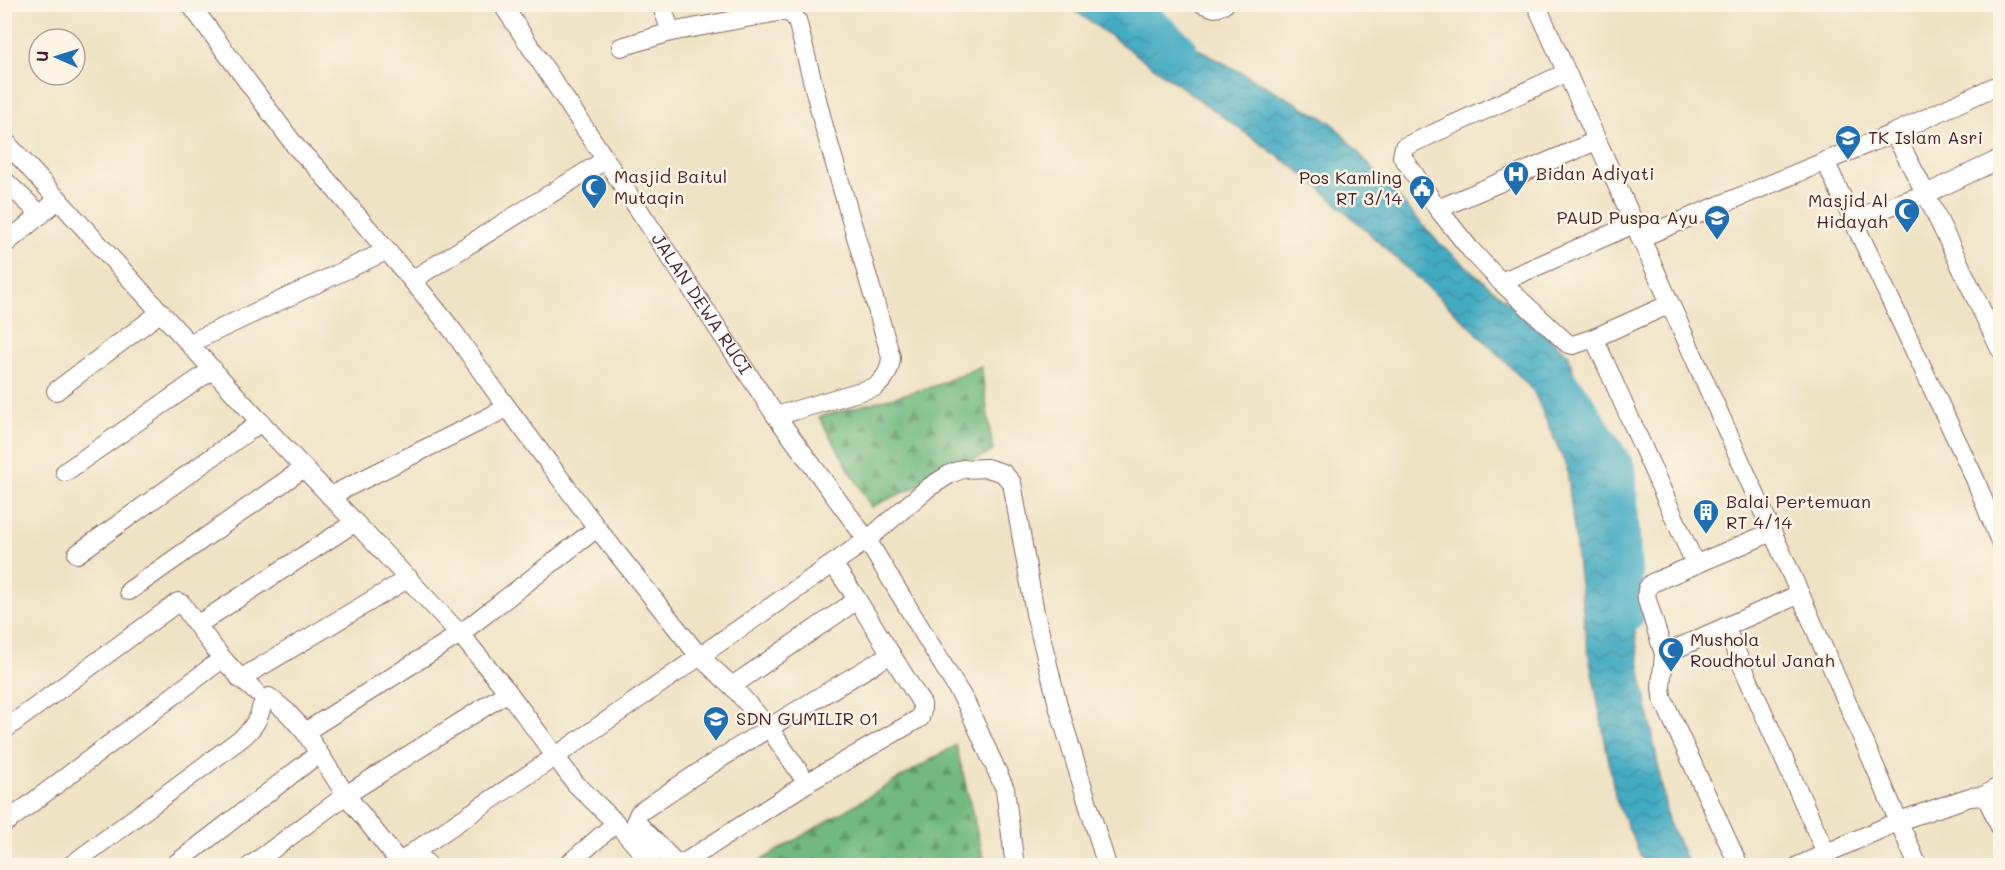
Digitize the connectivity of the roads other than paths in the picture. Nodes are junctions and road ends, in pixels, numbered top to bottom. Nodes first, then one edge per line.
1 (190, 4) edge
2 (502, 4) edge
3 (661, 4) edge
4 (1203, 4) edge
5 (1225, 4) edge
6 (1536, 4) edge
7 (671, 32) junction
8 (621, 47) dead end
9 (1566, 73) junction
10 (2001, 84) edge
11 (1894, 133) junction
12 (4, 140) edge
13 (1596, 141) junction
14 (2001, 159) edge
15 (605, 160) junction
16 (1825, 161) junction
17 (4, 180) edge
18 (1926, 194) junction
19 (59, 200) junction
20 (1438, 209) junction
21 (41, 215) junction
22 (1853, 219) junction
23 (1637, 231) junction
24 (4, 245) edge
25 (386, 251) junction
26 (412, 280) junction
27 (1501, 282) junction
28 (1670, 304) junction
29 (162, 312) junction
30 (1594, 338) junction
31 (190, 343) junction
32 (2001, 349) edge
33 (213, 369) junction
34 (56, 391) dead end
35 (507, 408) junction
36 (776, 416) junction
37 (261, 422) junction
38 (304, 468) junction
39 (65, 472) dead end
40 (330, 496) junction
41 (354, 523) junction
42 (597, 528) junction
43 (1772, 532) junction
44 (867, 540) junction
45 (2001, 542) edge
46 (77, 554) dead end
47 (833, 564) junction
48 (1695, 564) junction
49 (409, 578) junction
50 (129, 591) dead end
51 (1800, 594) junction
52 (857, 600) junction
53 (197, 625) junction
54 (1725, 627) junction
55 (460, 633) junction
56 (891, 654) junction
57 (1664, 654) junction
58 (699, 656) junction
59 (222, 659) junction
60 (240, 679) junction
61 (732, 686) junction
62 (508, 693) junction
63 (262, 698) junction
64 (769, 728) junction
65 (4, 730) edge
66 (305, 732) junction
67 (318, 754) junction
68 (556, 756) junction
69 (807, 783) junction
70 (2001, 786) edge
71 (346, 795) junction
72 (1983, 796) junction
73 (1899, 821) junction
74 (616, 823) junction
75 (4, 824) edge
76 (2001, 827) edge
77 (415, 851) junction
78 (1826, 853) junction
79 (671, 863) edge
80 (398, 864) edge
81 (70, 866) edge
82 (173, 866) edge
83 (250, 866) edge
84 (429, 866) edge
85 (566, 866) edge
86 (654, 866) edge
87 (1015, 866) edge
88 (1107, 866) edge
89 (1739, 866) edge
90 (1798, 866) edge
91 (1918, 866) edge

1 - 25 street
2 - 15 street, JALAN DEWA RUCI
3 - 7 street
4 - 5 street
6 - 9 street
7 - 8 street
7 - 36 street
9 - 13 street
9 - 20 street
10 - 11 street
11 - 16 street
11 - 18 street
12 - 19 street
13 - 20 street
13 - 23 street
14 - 18 street
15 - 26 street
15 - 36 street, JALAN DEWA RUCI
16 - 22 street
16 - 23 street
17 - 21 street
18 - 22 street
18 - 32 street
19 - 21 street
19 - 29 street
20 - 27 street
21 - 24 street
22 - 45 street
23 - 27 street
23 - 28 street
25 - 26 street
25 - 31 street
26 - 35 street
27 - 30 street
28 - 30 street
28 - 43 street
29 - 31 street
29 - 34 street
30 - 48 street
31 - 33 street
33 - 37 street
33 - 39 street
35 - 40 street
35 - 42 street
36 - 44 street, JALAN DEWA RUCI
37 - 38 street
37 - 46 street
38 - 40 street
38 - 50 street
40 - 41 street
41 - 49 street
41 - 53 street
42 - 55 street
42 - 58 street
43 - 48 street
43 - 51 street
44 - 47 street
44 - 87 street, JALAN DEWA RUCI
44 - 88 street
47 - 52 street
47 - 58 street
48 - 57 street
49 - 55 street
49 - 60 street
51 - 54 street
51 - 73 street
52 - 56 street
52 - 61 street
53 - 59 street
53 - 65 street
54 - 57 street
54 - 78 street
55 - 62 street
55 - 66 street
56 - 64 street
56 - 69 street
57 - 89 street
58 - 61 street
58 - 68 street
59 - 60 street
59 - 75 street
60 - 63 street
61 - 64 street
62 - 68 street
62 - 71 street
63 - 66 street
63 - 81 street
64 - 69 street
64 - 79 street
66 - 67 street
67 - 71 street
67 - 82 street
68 - 74 street
68 - 77 street
69 - 79 street
70 - 72 street
71 - 80 street
71 - 83 street
72 - 73 street
72 - 76 street
73 - 78 street
73 - 91 street
74 - 85 street
74 - 86 street
77 - 80 street
77 - 84 street
78 - 90 street

